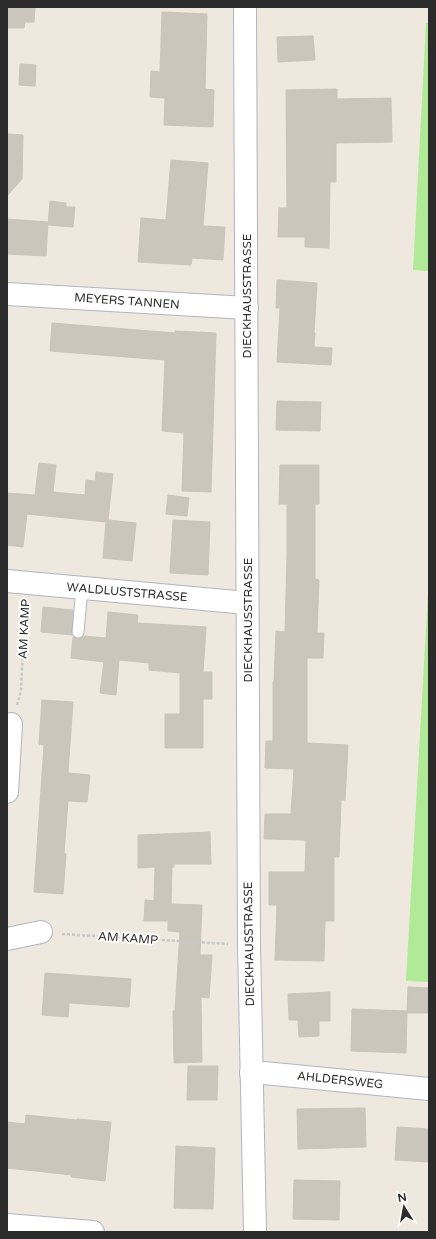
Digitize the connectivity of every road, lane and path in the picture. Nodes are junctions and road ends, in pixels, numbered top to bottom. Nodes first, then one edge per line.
1 (245, 7) edge
2 (7, 294) edge
3 (247, 308) junction
4 (17, 582) edge
5 (82, 588) junction
6 (247, 603) junction
7 (78, 632) dead end
8 (11, 724) joint
9 (7, 792) edge
10 (41, 932) joint
11 (7, 939) edge
12 (249, 945) junction
13 (251, 1073) junction
14 (429, 1089) edge
15 (7, 1225) edge
16 (93, 1232) edge
17 (255, 1232) edge

1 - 3 street, DIECKHAUSSTRASSE
2 - 3 street, MEYERS TANNEN
3 - 6 street, DIECKHAUSSTRASSE
4 - 5 street, WALDLUSTSTRASSE
4 - 8 path, AM KAMP
5 - 6 street, WALDLUSTSTRASSE
5 - 7 lane
6 - 12 street, DIECKHAUSSTRASSE
8 - 9 street
10 - 11 street
10 - 12 path, AM KAMP
12 - 13 street, DIECKHAUSSTRASSE
13 - 14 street, AHLDERSWEG
13 - 17 street, DIECKHAUSSTRASSE
15 - 16 street

